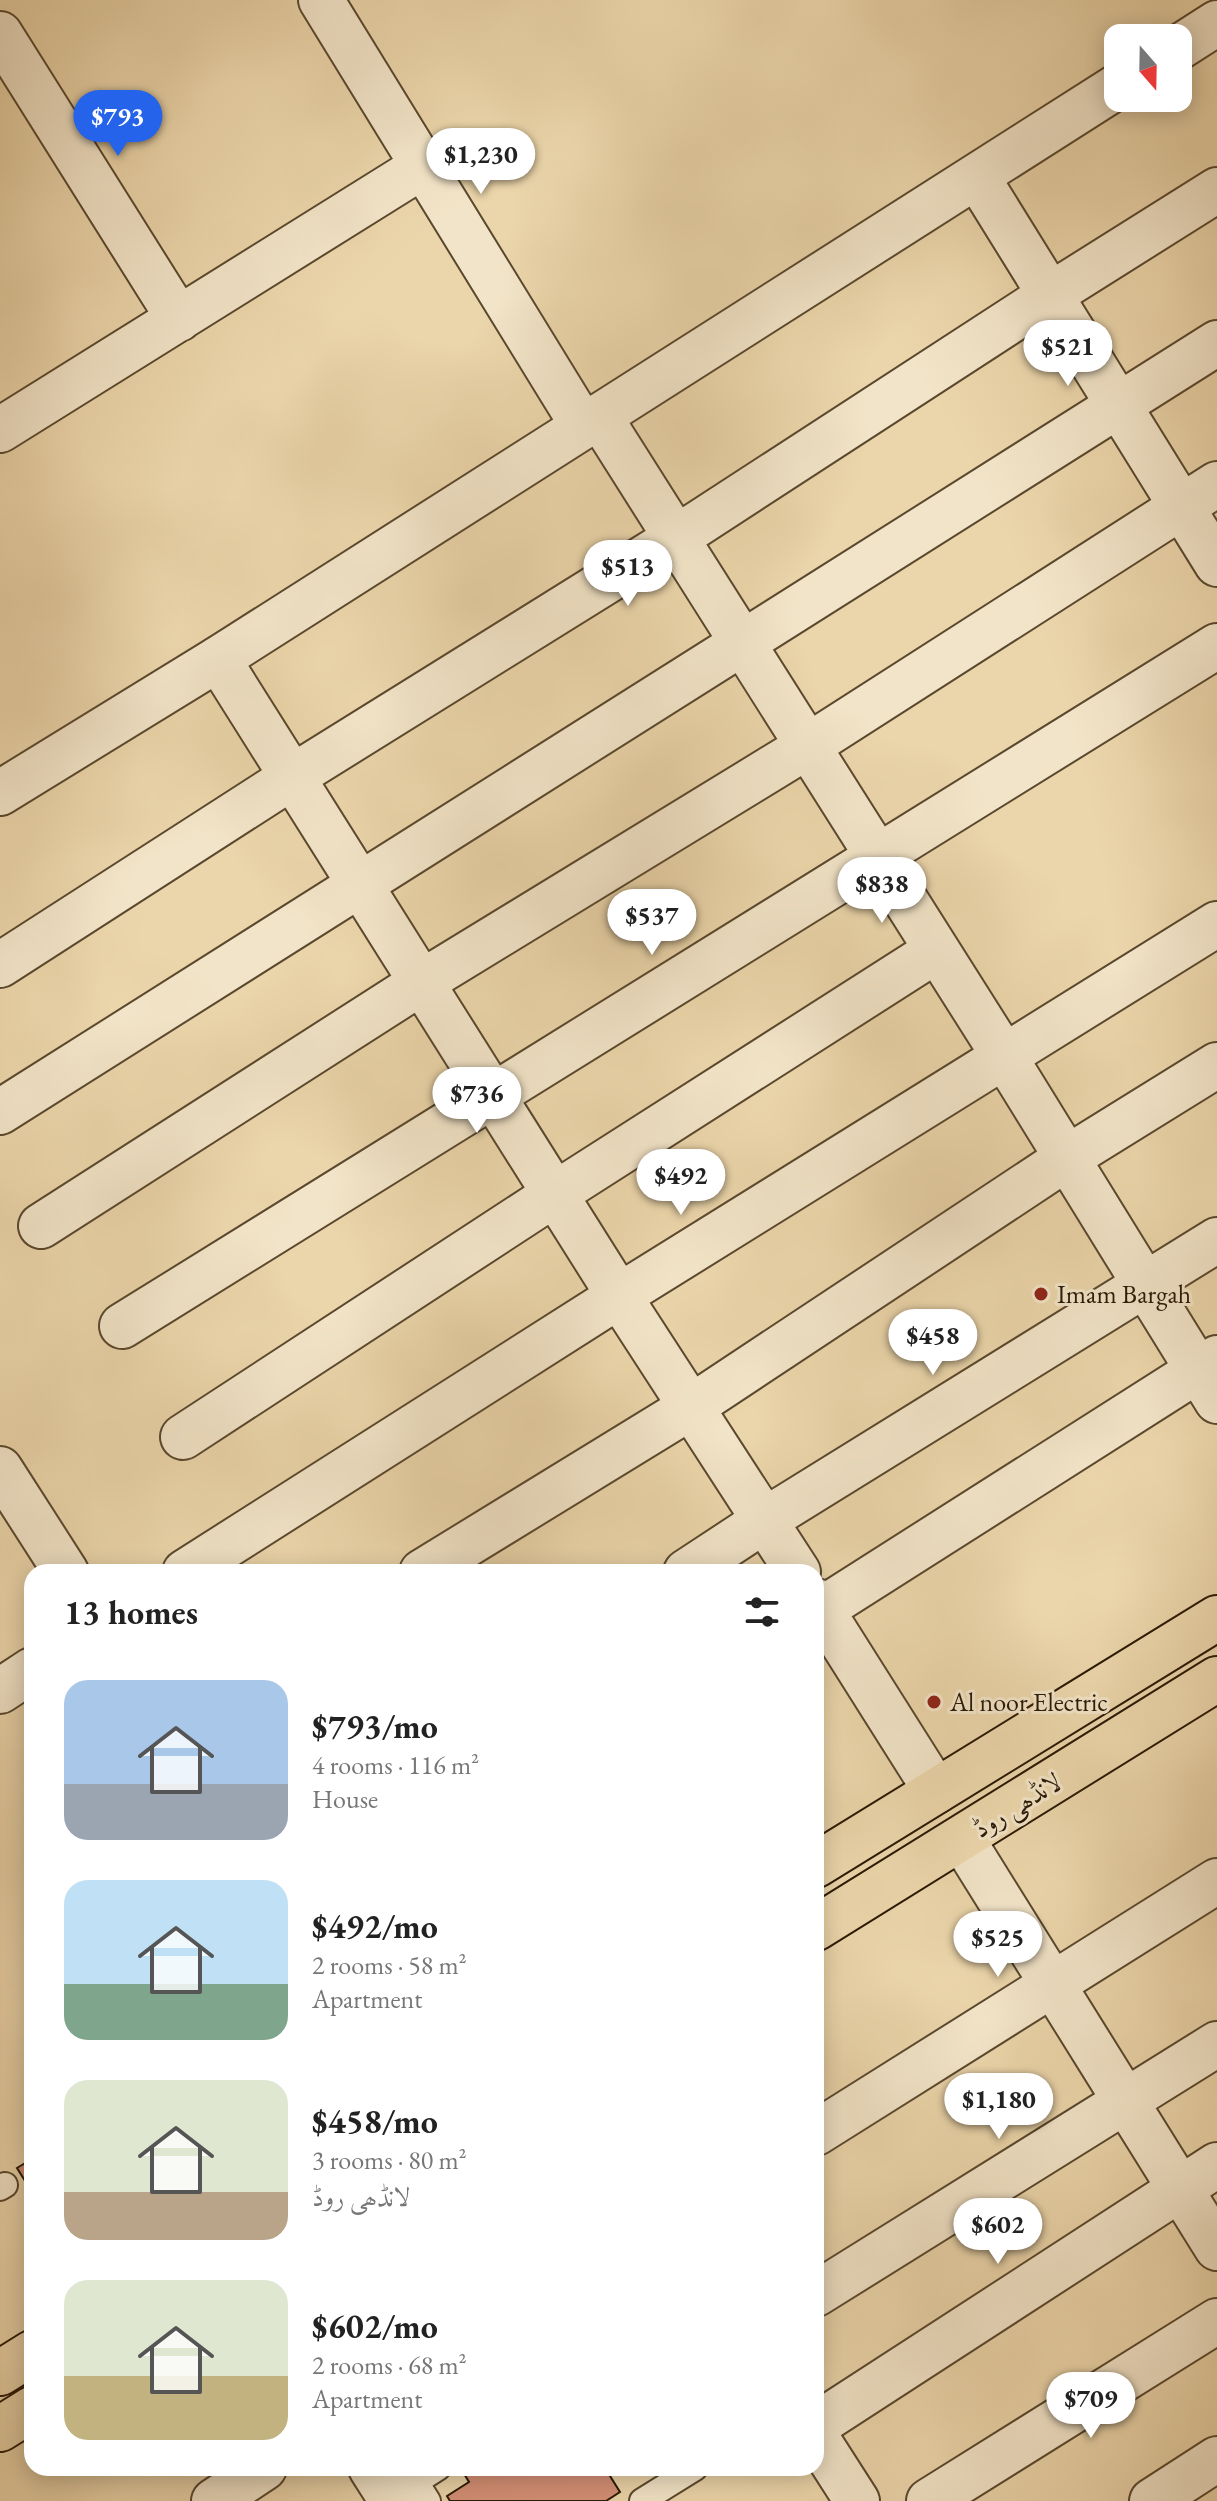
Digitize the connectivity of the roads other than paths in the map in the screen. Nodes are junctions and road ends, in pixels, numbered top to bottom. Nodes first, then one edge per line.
1 (321, 0) edge
2 (1217, 23) edge
3 (0, 34) edge
4 (1192, 39) edge
5 (1104, 95) edge
6 (423, 166) junction
7 (977, 177) junction
8 (1217, 190) edge
9 (1050, 295) junction
10 (179, 319) junction
11 (1217, 343) edge
12 (1119, 406) junction
13 (591, 421) junction
14 (0, 430) edge
15 (1199, 496) edge
16 (676, 538) junction
17 (1217, 564) edge
18 (743, 643) junction
19 (1217, 646) edge
20 (218, 659) junction
21 (808, 746) junction
22 (292, 777) junction
23 (0, 793) edge
24 (878, 857) junction
25 (360, 884) junction
26 (1217, 924) edge
27 (937, 950) junction
28 (0, 965) edge
29 (422, 982) junction
30 (1004, 1056) junction
31 (1217, 1065) edge
32 (493, 1096) junction
33 (0, 1112) edge
34 (1067, 1158) junction
35 (555, 1194) junction
36 (41, 1226) dead end
37 (1217, 1240) edge
38 (1146, 1285) junction
39 (619, 1296) junction
40 (122, 1326) dead end
41 (1211, 1377) edge
42 (691, 1407) junction
43 (183, 1437) dead end
44 (0, 1469) edge
45 (765, 1520) junction
46 (61, 1564) edge
47 (198, 1564) edge
48 (435, 1564) edge
49 (698, 1564) edge
50 (793, 1564) edge
51 (824, 1604) edge
52 (824, 1617) edge
53 (1217, 1618) edge
54 (24, 1675) edge
55 (1217, 1679) edge
56 (0, 1691) edge
57 (936, 1791) junction
58 (962, 1839) junction
59 (824, 1860) edge
60 (1217, 1881) edge
61 (824, 1923) edge
62 (1053, 1985) junction
63 (1217, 2044) edge
64 (1125, 2102) junction
65 (824, 2128) edge
66 (1217, 2165) edge
67 (1180, 2189) junction
68 (1217, 2248) edge
69 (824, 2289) edge
70 (1217, 2321) edge
71 (24, 2358) edge
72 (0, 2373) edge
73 (24, 2414) edge
74 (824, 2420) edge
75 (0, 2429) edge
76 (824, 2449) edge
77 (1217, 2459) edge
78 (252, 2476) edge
79 (387, 2476) edge
80 (427, 2476) edge
81 (682, 2476) edge
82 (411, 2488) edge
83 (214, 2501) edge
84 (642, 2501) edge
85 (857, 2501) edge
86 (929, 2501) edge
87 (1152, 2501) edge

1 - 6 street
2 - 4 street
3 - 10 street
5 - 7 street
6 - 10 street
6 - 13 street
7 - 9 street
7 - 13 street
8 - 9 street
9 - 12 street
9 - 16 street
10 - 14 street
11 - 12 street
12 - 15 street
12 - 18 street
13 - 16 street
13 - 20 street
15 - 17 street
15 - 21 street
16 - 18 street
16 - 22 street
18 - 21 street
18 - 25 street
19 - 24 street
20 - 22 street
20 - 23 street
21 - 24 street
21 - 29 street
22 - 25 street
22 - 28 street
24 - 27 street
24 - 32 street
25 - 29 street
25 - 33 street
26 - 30 street
27 - 30 street
27 - 35 street
29 - 32 street
29 - 36 street
30 - 34 street
30 - 39 street
31 - 34 street
32 - 35 street
32 - 40 street
34 - 38 street
34 - 42 street
35 - 39 street
35 - 43 street
37 - 38 street
38 - 41 street
38 - 45 street
39 - 42 street
39 - 47 street
41 - 51 street
42 - 45 street
42 - 48 street
44 - 46 street
45 - 49 street
45 - 50 street
52 - 57 street
53 - 57 main road, لانڈھی روڈ
54 - 56 street
55 - 58 main road, لانڈھی روڈ
57 - 59 main road, لانڈھی روڈ
58 - 61 main road, لانڈھی روڈ
58 - 62 street
60 - 62 street
62 - 64 street
62 - 65 street
63 - 64 street
64 - 67 street
64 - 69 street
66 - 67 street
67 - 68 street
67 - 74 street
70 - 86 street
71 - 72 main road
73 - 75 main road
76 - 85 street
77 - 87 street
78 - 83 street
79 - 82 street
80 - 82 lane
81 - 84 lane

